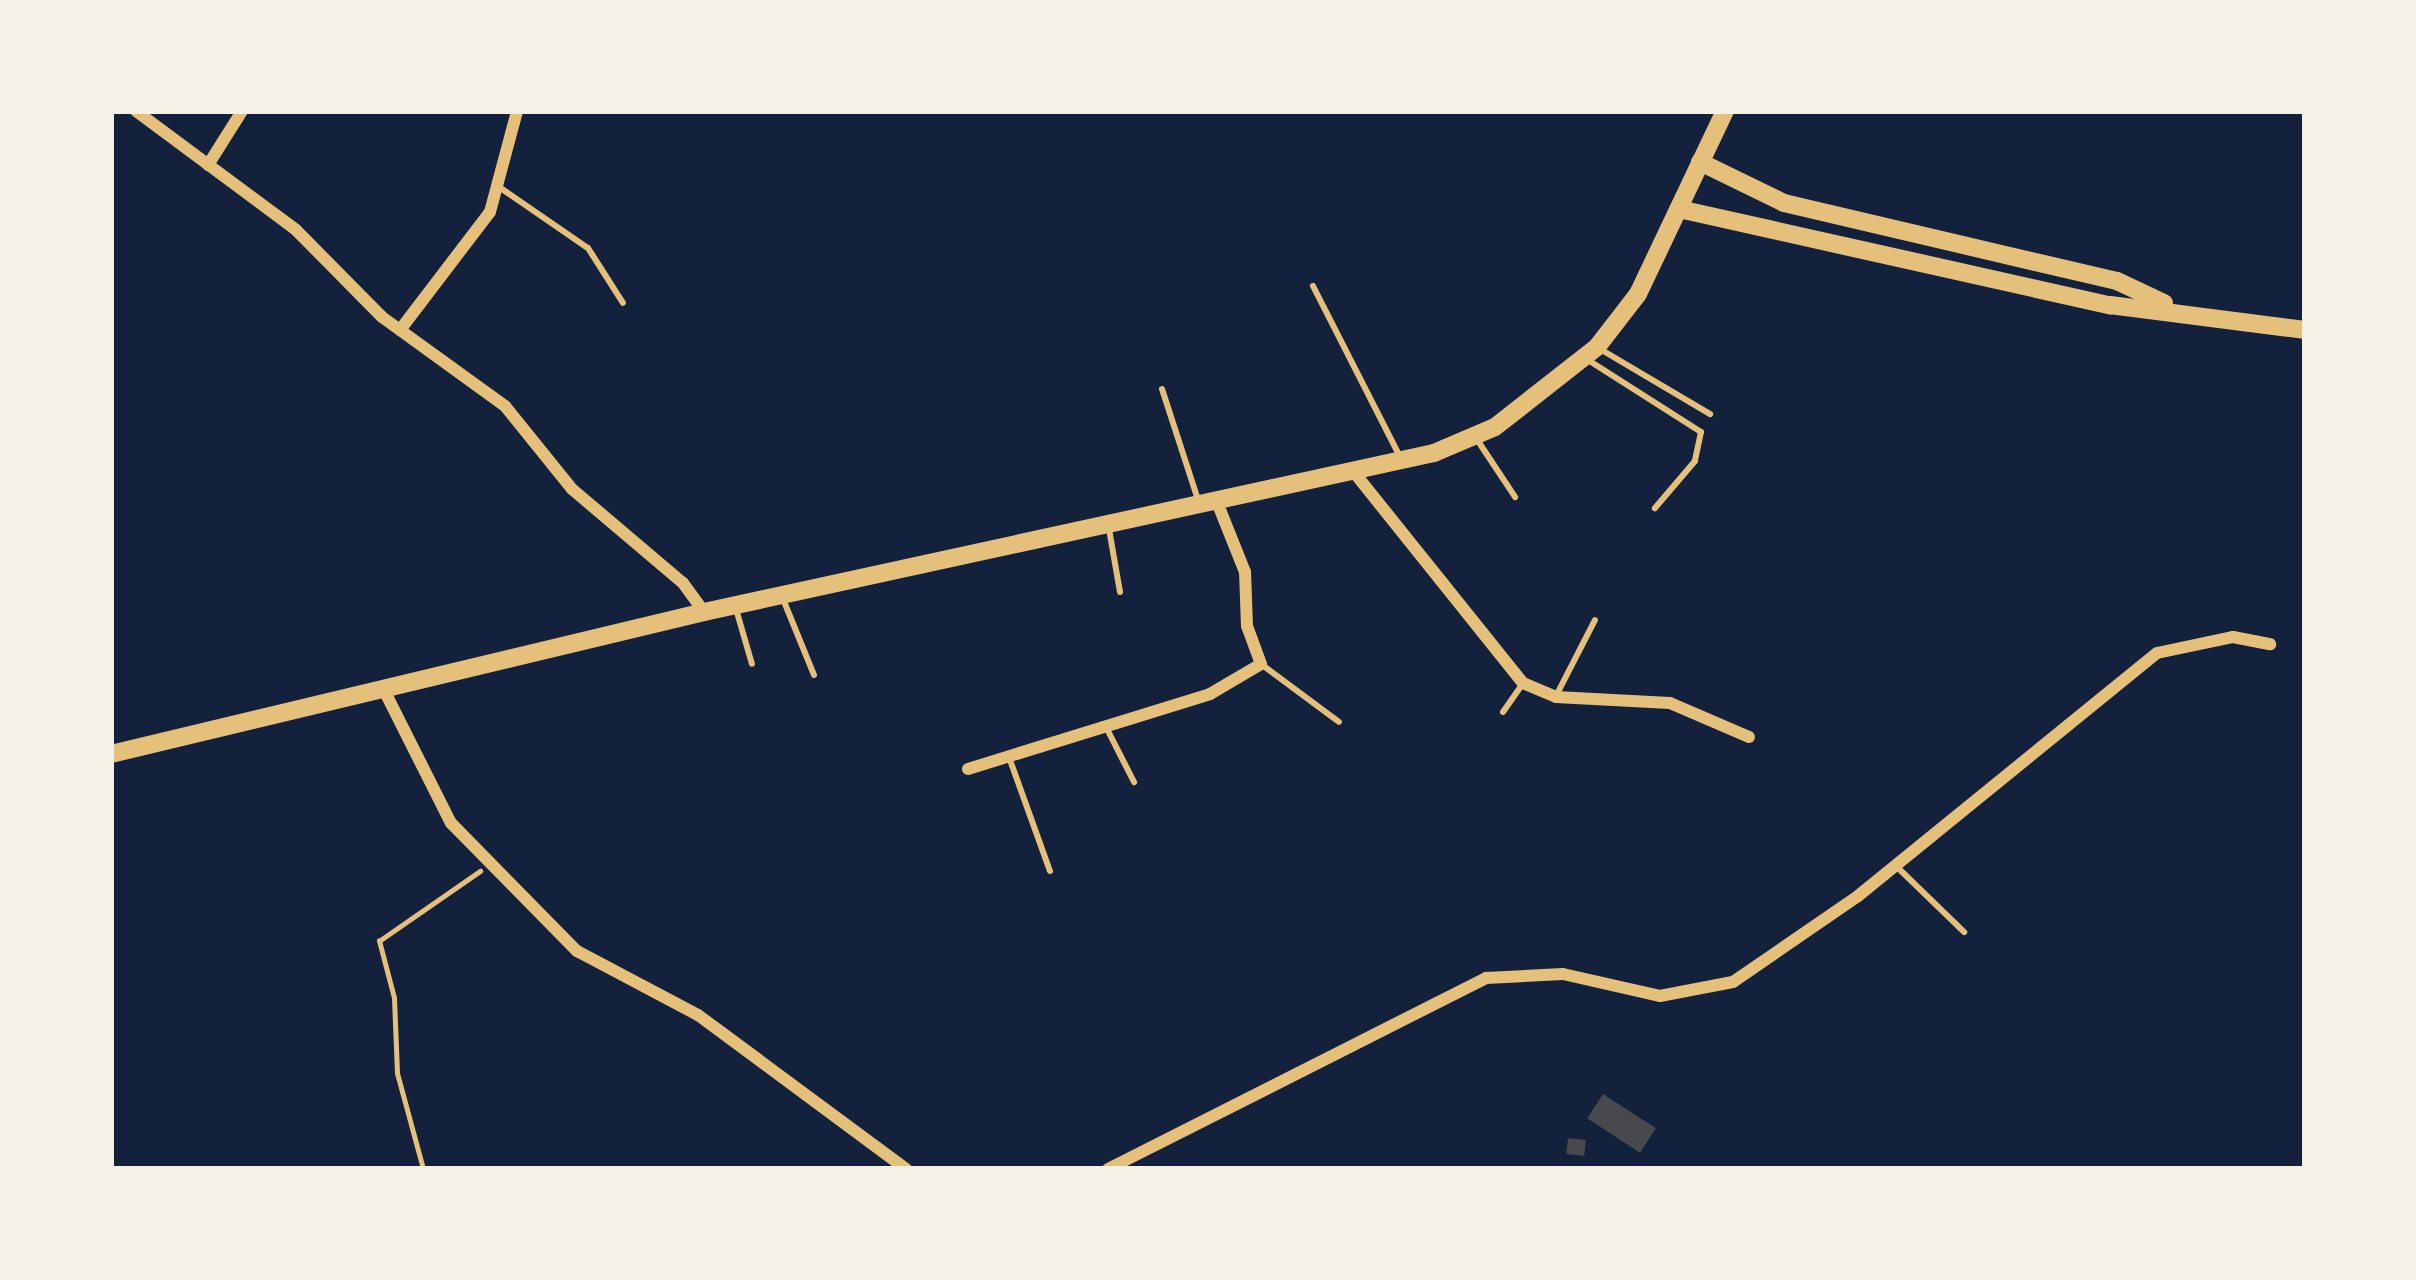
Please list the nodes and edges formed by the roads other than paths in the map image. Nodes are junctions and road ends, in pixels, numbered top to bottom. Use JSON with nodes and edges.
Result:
{"nodes":[{"id":1,"x":136,"y":111,"type":"edge"},
{"id":2,"x":242,"y":111,"type":"edge"},
{"id":3,"x":517,"y":111,"type":"edge"},
{"id":4,"x":1725,"y":111,"type":"edge"},
{"id":5,"x":1700,"y":162,"type":"junction"},
{"id":6,"x":208,"y":164,"type":"junction"},
{"id":7,"x":502,"y":190,"type":"junction"},
{"id":8,"x":1679,"y":209,"type":"junction"},
{"id":9,"x":1313,"y":286,"type":"dead end"},
{"id":10,"x":623,"y":303,"type":"dead end"},
{"id":11,"x":2174,"y":307,"type":"junction"},
{"id":12,"x":2305,"y":329,"type":"edge"},
{"id":13,"x":400,"y":330,"type":"junction"},
{"id":14,"x":1591,"y":352,"type":"junction"},
{"id":15,"x":1162,"y":389,"type":"dead end"},
{"id":16,"x":1710,"y":414,"type":"dead end"},
{"id":17,"x":1474,"y":435,"type":"junction"},
{"id":18,"x":1401,"y":460,"type":"junction"},
{"id":19,"x":1353,"y":471,"type":"junction"},
{"id":20,"x":1515,"y":496,"type":"dead end"},
{"id":21,"x":1209,"y":504,"type":"junction"},
{"id":22,"x":1655,"y":508,"type":"dead end"},
{"id":23,"x":1108,"y":526,"type":"junction"},
{"id":24,"x":1120,"y":592,"type":"dead end"},
{"id":25,"x":782,"y":596,"type":"junction"},
{"id":26,"x":735,"y":606,"type":"junction"},
{"id":27,"x":704,"y":612,"type":"junction"},
{"id":28,"x":1595,"y":620,"type":"dead end"},
{"id":29,"x":2270,"y":644,"type":"dead end"},
{"id":30,"x":752,"y":664,"type":"dead end"},
{"id":31,"x":1261,"y":664,"type":"junction"},
{"id":32,"x":814,"y":675,"type":"dead end"},
{"id":33,"x":1523,"y":683,"type":"junction"},
{"id":34,"x":384,"y":690,"type":"junction"},
{"id":35,"x":1556,"y":697,"type":"junction"},
{"id":36,"x":1503,"y":712,"type":"dead end"},
{"id":37,"x":1339,"y":722,"type":"dead end"},
{"id":38,"x":1106,"y":727,"type":"junction"},
{"id":39,"x":1750,"y":737,"type":"dead end"},
{"id":40,"x":111,"y":754,"type":"edge"},
{"id":41,"x":1009,"y":756,"type":"junction"},
{"id":42,"x":968,"y":769,"type":"dead end"},
{"id":43,"x":1134,"y":782,"type":"dead end"},
{"id":44,"x":1896,"y":866,"type":"junction"},
{"id":45,"x":1050,"y":871,"type":"dead end"},
{"id":46,"x":1964,"y":932,"type":"dead end"},
{"id":47,"x":1135,"y":1166,"type":"edge"},
{"id":48,"x":907,"y":1169,"type":"edge"},
{"id":49,"x":1108,"y":1169,"type":"edge"}],
"edges":[{"from":1,"to":6,"type":"street"},
{"from":2,"to":6,"type":"street"},
{"from":3,"to":7,"type":"street"},
{"from":4,"to":5,"type":"highway"},
{"from":5,"to":8,"type":"highway"},
{"from":5,"to":11,"type":"highway"},
{"from":6,"to":13,"type":"street"},
{"from":7,"to":10,"type":"lane"},
{"from":7,"to":13,"type":"street"},
{"from":8,"to":11,"type":"highway"},
{"from":8,"to":14,"type":"highway"},
{"from":9,"to":18,"type":"lane"},
{"from":11,"to":12,"type":"highway"},
{"from":13,"to":27,"type":"street"},
{"from":14,"to":16,"type":"lane"},
{"from":14,"to":17,"type":"highway"},
{"from":14,"to":22,"type":"lane"},
{"from":15,"to":21,"type":"lane"},
{"from":17,"to":18,"type":"highway"},
{"from":17,"to":20,"type":"lane"},
{"from":18,"to":19,"type":"highway"},
{"from":19,"to":21,"type":"highway"},
{"from":19,"to":33,"type":"street"},
{"from":21,"to":23,"type":"highway"},
{"from":21,"to":31,"type":"street"},
{"from":23,"to":24,"type":"lane"},
{"from":23,"to":25,"type":"highway"},
{"from":25,"to":26,"type":"highway"},
{"from":25,"to":32,"type":"lane"},
{"from":26,"to":27,"type":"highway"},
{"from":26,"to":30,"type":"lane"},
{"from":27,"to":34,"type":"highway"},
{"from":28,"to":35,"type":"lane"},
{"from":29,"to":44,"type":"street"},
{"from":31,"to":37,"type":"lane"},
{"from":31,"to":38,"type":"street"},
{"from":33,"to":35,"type":"street"},
{"from":33,"to":36,"type":"lane"},
{"from":34,"to":40,"type":"highway"},
{"from":34,"to":48,"type":"street"},
{"from":35,"to":39,"type":"street"},
{"from":38,"to":41,"type":"street"},
{"from":38,"to":43,"type":"lane"},
{"from":41,"to":42,"type":"street"},
{"from":41,"to":45,"type":"lane"},
{"from":44,"to":46,"type":"lane"},
{"from":44,"to":47,"type":"street"},
{"from":47,"to":49,"type":"street"}]}
